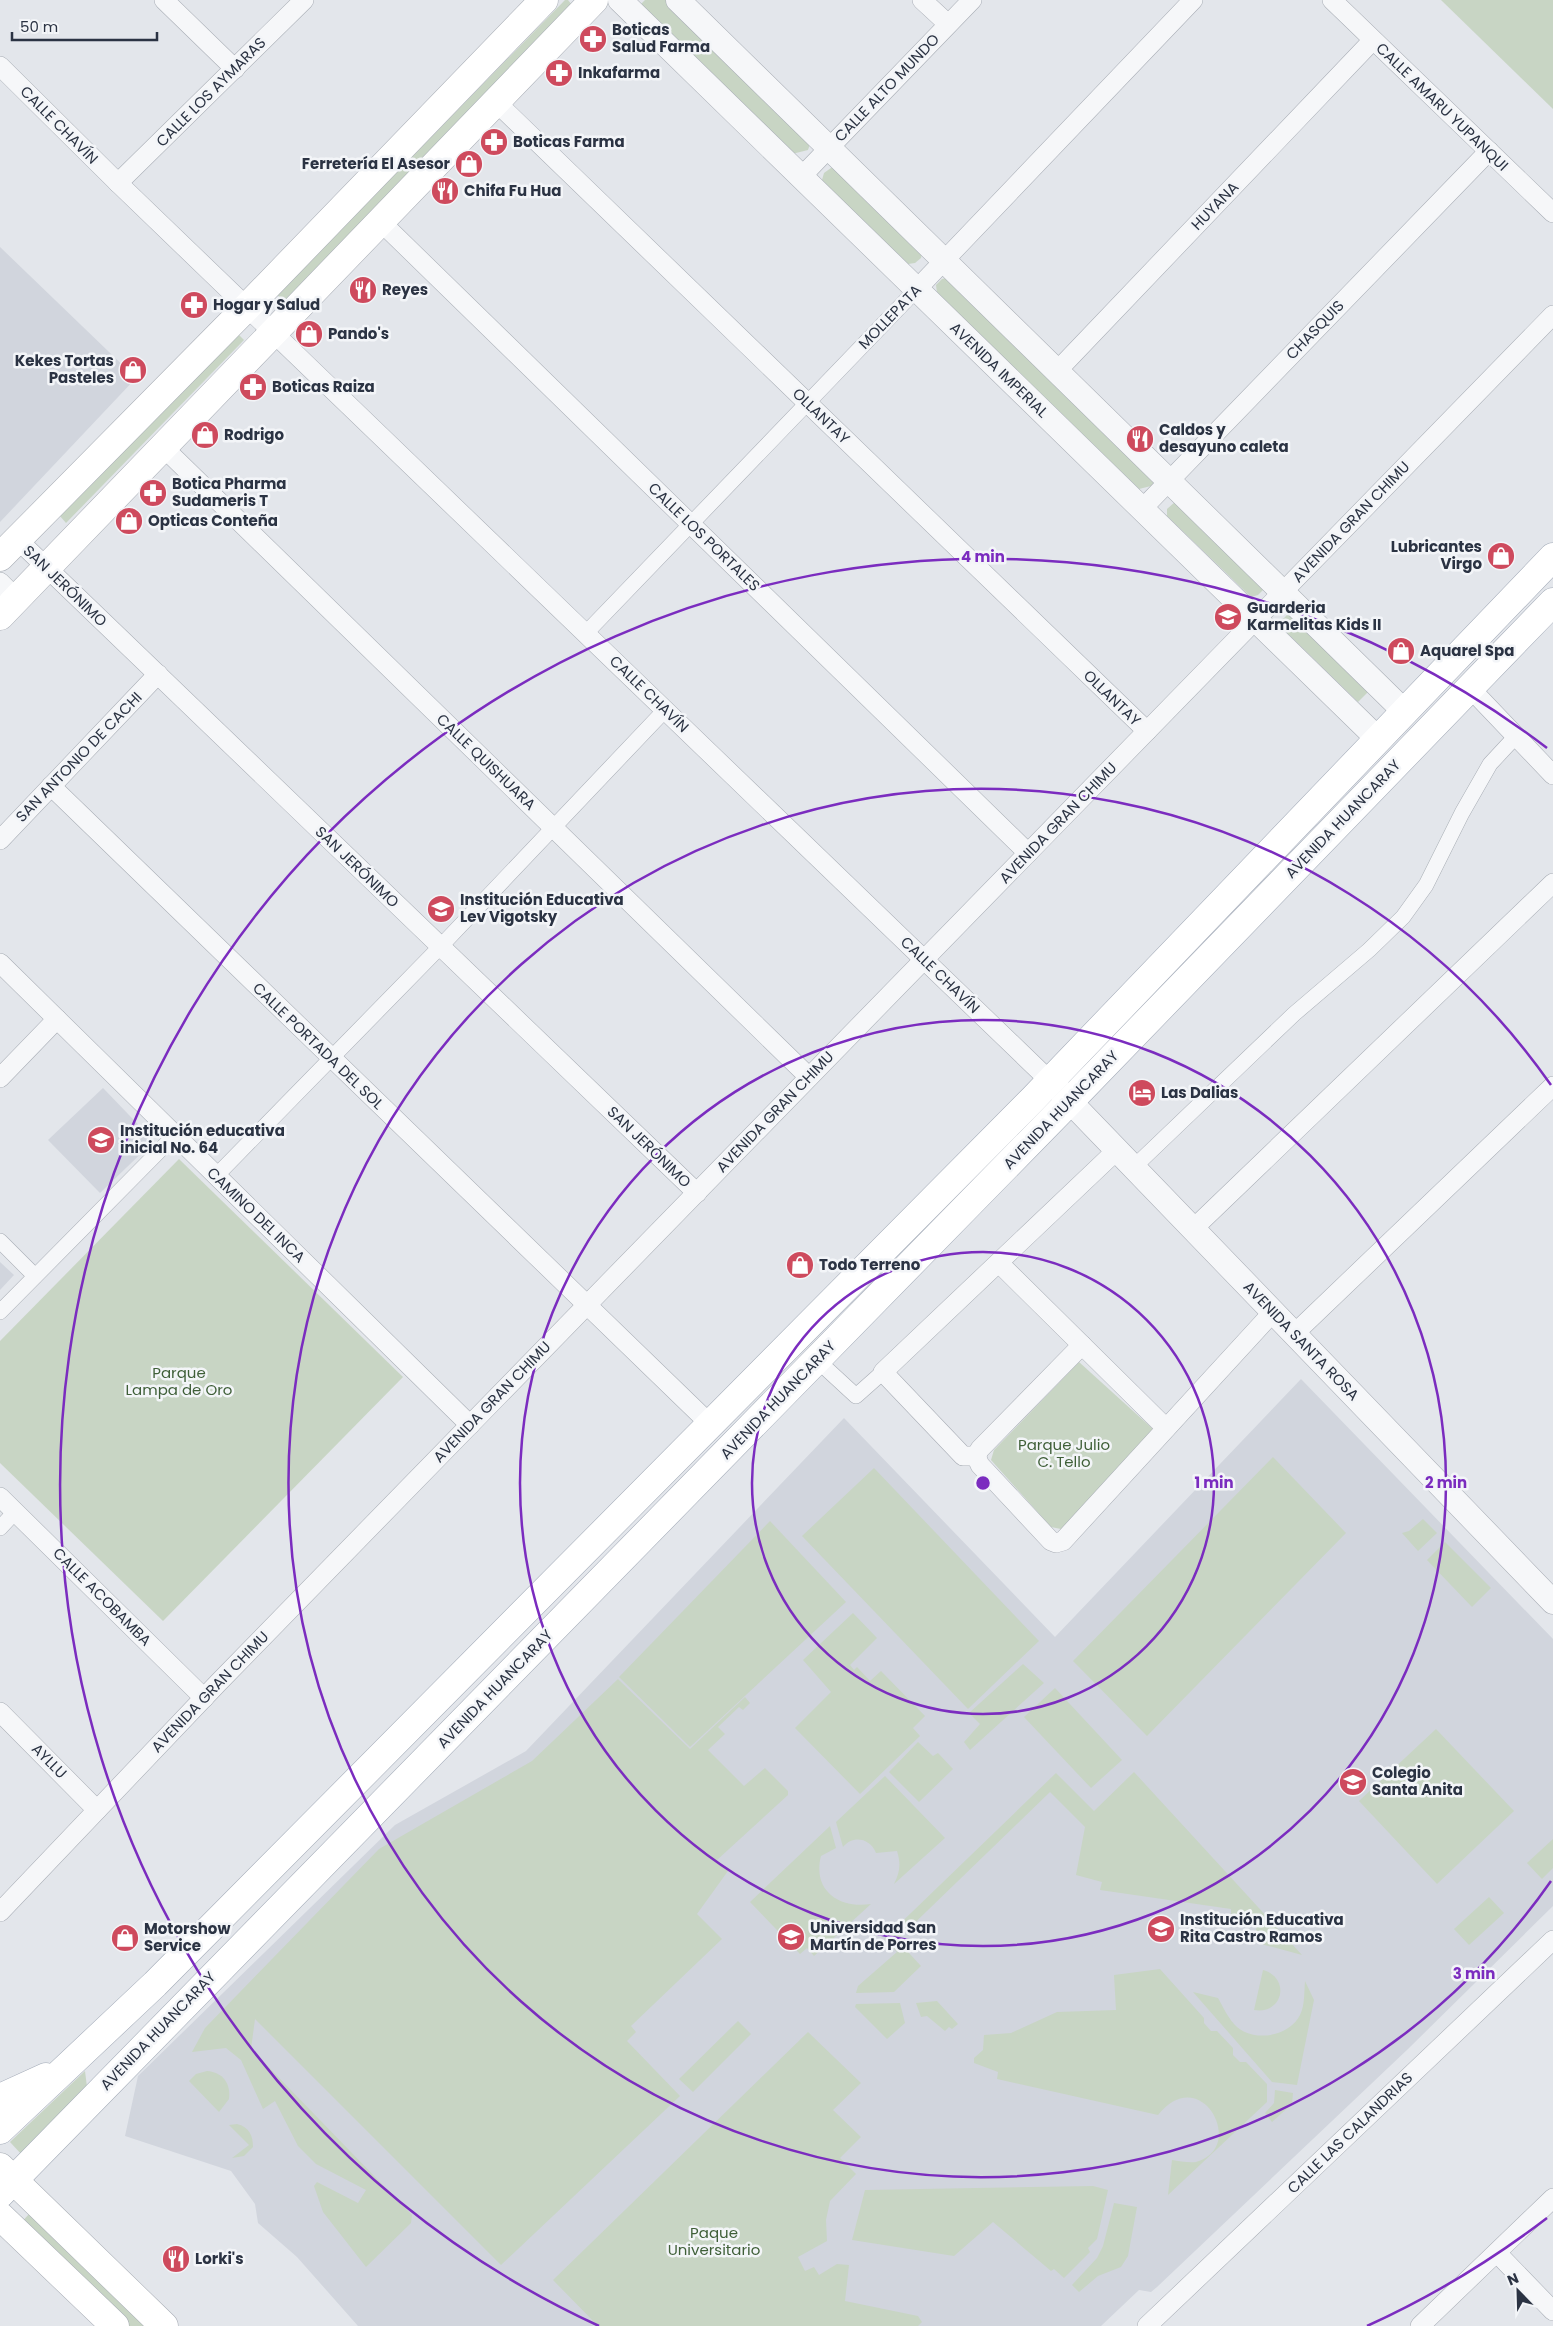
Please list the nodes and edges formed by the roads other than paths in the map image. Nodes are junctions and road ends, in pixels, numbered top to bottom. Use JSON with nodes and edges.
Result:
{"nodes":[{"id":1,"x":164,"y":0,"type":"edge"},
{"id":2,"x":304,"y":0,"type":"edge"},
{"id":3,"x":544,"y":0,"type":"edge"},
{"id":4,"x":594,"y":0,"type":"edge"},
{"id":5,"x":620,"y":0,"type":"edge"},
{"id":6,"x":678,"y":0,"type":"edge"},
{"id":7,"x":922,"y":0,"type":"edge"},
{"id":8,"x":972,"y":0,"type":"edge"},
{"id":9,"x":1194,"y":0,"type":"edge"},
{"id":10,"x":1332,"y":0,"type":"edge"},
{"id":11,"x":948,"y":24,"type":"junction"},
{"id":12,"x":1373,"y":40,"type":"junction"},
{"id":13,"x":0,"y":66,"type":"edge"},
{"id":14,"x":235,"y":69,"type":"junction"},
{"id":15,"x":495,"y":101,"type":"junction"},
{"id":16,"x":829,"y":148,"type":"junction"},
{"id":17,"x":1489,"y":152,"type":"junction"},
{"id":18,"x":801,"y":177,"type":"junction"},
{"id":19,"x":118,"y":183,"type":"junction"},
{"id":20,"x":1553,"y":213,"type":"edge"},
{"id":21,"x":380,"y":222,"type":"junction"},
{"id":22,"x":943,"y":260,"type":"junction"},
{"id":23,"x":916,"y":290,"type":"junction"},
{"id":24,"x":247,"y":308,"type":"junction"},
{"id":25,"x":1553,"y":315,"type":"edge"},
{"id":26,"x":274,"y":333,"type":"junction"},
{"id":27,"x":1057,"y":371,"type":"junction"},
{"id":28,"x":807,"y":403,"type":"junction"},
{"id":29,"x":163,"y":447,"type":"junction"},
{"id":30,"x":1169,"y":481,"type":"junction"},
{"id":31,"x":1142,"y":509,"type":"junction"},
{"id":32,"x":690,"y":524,"type":"junction"},
{"id":33,"x":9,"y":548,"type":"edge"},
{"id":34,"x":1553,"y":558,"type":"edge"},
{"id":35,"x":46,"y":568,"type":"junction"},
{"id":36,"x":1282,"y":592,"type":"junction"},
{"id":37,"x":5,"y":599,"type":"edge"},
{"id":38,"x":1553,"y":602,"type":"edge"},
{"id":39,"x":1256,"y":620,"type":"junction"},
{"id":40,"x":586,"y":633,"type":"junction"},
{"id":41,"x":158,"y":674,"type":"junction"},
{"id":42,"x":1470,"y":688,"type":"junction"},
{"id":43,"x":665,"y":710,"type":"junction"},
{"id":44,"x":1405,"y":712,"type":"junction"},
{"id":45,"x":1147,"y":731,"type":"junction"},
{"id":46,"x":1516,"y":736,"type":"junction"},
{"id":47,"x":1379,"y":740,"type":"junction"},
{"id":48,"x":1553,"y":775,"type":"edge"},
{"id":49,"x":51,"y":786,"type":"junction"},
{"id":50,"x":554,"y":828,"type":"junction"},
{"id":51,"x":0,"y":840,"type":"edge"},
{"id":52,"x":1028,"y":853,"type":"junction"},
{"id":53,"x":1553,"y":883,"type":"edge"},
{"id":54,"x":440,"y":947,"type":"junction"},
{"id":55,"x":925,"y":960,"type":"junction"},
{"id":56,"x":0,"y":963,"type":"edge"},
{"id":57,"x":57,"y":1019,"type":"junction"},
{"id":58,"x":330,"y":1058,"type":"junction"},
{"id":59,"x":809,"y":1077,"type":"junction"},
{"id":60,"x":0,"y":1078,"type":"edge"},
{"id":61,"x":1050,"y":1081,"type":"junction"},
{"id":62,"x":1553,"y":1086,"type":"edge"},
{"id":63,"x":1070,"y":1101,"type":"junction"},
{"id":64,"x":175,"y":1136,"type":"junction"},
{"id":65,"x":1118,"y":1150,"type":"junction"},
{"id":66,"x":1134,"y":1167,"type":"junction"},
{"id":67,"x":216,"y":1176,"type":"junction"},
{"id":68,"x":697,"y":1193,"type":"junction"},
{"id":69,"x":1193,"y":1228,"type":"junction"},
{"id":70,"x":0,"y":1241,"type":"edge"},
{"id":71,"x":998,"y":1263,"type":"junction"},
{"id":72,"x":35,"y":1276,"type":"junction"},
{"id":73,"x":588,"y":1304,"type":"junction"},
{"id":74,"x":0,"y":1312,"type":"edge"},
{"id":75,"x":1272,"y":1312,"type":"junction"},
{"id":76,"x":1294,"y":1334,"type":"junction"},
{"id":77,"x":1082,"y":1345,"type":"junction"},
{"id":78,"x":816,"y":1360,"type":"junction"},
{"id":79,"x":883,"y":1372,"type":"junction"},
{"id":80,"x":711,"y":1424,"type":"junction"},
{"id":81,"x":470,"y":1425,"type":"junction"},
{"id":82,"x":1166,"y":1428,"type":"junction"},
{"id":83,"x":976,"y":1456,"type":"junction"},
{"id":84,"x":0,"y":1497,"type":"edge"},
{"id":85,"x":15,"y":1512,"type":"junction"},
{"id":86,"x":0,"y":1528,"type":"edge"},
{"id":87,"x":1553,"y":1602,"type":"edge"},
{"id":88,"x":204,"y":1698,"type":"junction"},
{"id":89,"x":0,"y":1712,"type":"edge"},
{"id":90,"x":97,"y":1810,"type":"junction"},
{"id":91,"x":0,"y":1912,"type":"edge"},
{"id":92,"x":1553,"y":1940,"type":"edge"},
{"id":93,"x":68,"y":2067,"type":"junction"},
{"id":94,"x":0,"y":2098,"type":"edge"},
{"id":95,"x":0,"y":2130,"type":"edge"},
{"id":96,"x":4,"y":2180,"type":"edge"},
{"id":97,"x":1553,"y":2198,"type":"edge"},
{"id":98,"x":0,"y":2216,"type":"edge"},
{"id":99,"x":1497,"y":2252,"type":"junction"},
{"id":100,"x":1553,"y":2311,"type":"edge"},
{"id":101,"x":115,"y":2326,"type":"edge"},
{"id":102,"x":164,"y":2326,"type":"edge"},
{"id":103,"x":1147,"y":2326,"type":"edge"},
{"id":104,"x":1420,"y":2326,"type":"edge"}],
"edges":[{"from":1,"to":14,"type":"street"},
{"from":2,"to":14,"type":"street","name":"CALLE LOS AYMARAS"},
{"from":3,"to":24,"type":"main road"},
{"from":4,"to":15,"type":"main road"},
{"from":5,"to":18,"type":"street","name":"AVENIDA IMPERIAL"},
{"from":6,"to":16,"type":"street"},
{"from":7,"to":11,"type":"street"},
{"from":8,"to":11,"type":"street","name":"CALLE ALTO MUNDO"},
{"from":9,"to":22,"type":"street","name":"MOLLEPATA"},
{"from":10,"to":12,"type":"street","name":"CALLE AMARU YUPANQUI"},
{"from":11,"to":16,"type":"street","name":"CALLE ALTO MUNDO"},
{"from":12,"to":17,"type":"street","name":"CALLE AMARU YUPANQUI"},
{"from":12,"to":27,"type":"street","name":"HUYANA"},
{"from":13,"to":19,"type":"street","name":"CALLE CHAVÍN"},
{"from":14,"to":19,"type":"street","name":"CALLE LOS AYMARAS"},
{"from":15,"to":21,"type":"main road"},
{"from":15,"to":28,"type":"street","name":"OLLANTAY"},
{"from":16,"to":18,"type":"street","name":"CALLE ALTO MUNDO"},
{"from":16,"to":22,"type":"street"},
{"from":17,"to":20,"type":"street","name":"CALLE AMARU YUPANQUI"},
{"from":17,"to":30,"type":"street","name":"CHASQUIS"},
{"from":18,"to":23,"type":"street","name":"AVENIDA IMPERIAL"},
{"from":19,"to":24,"type":"street","name":"CALLE CHAVÍN"},
{"from":21,"to":26,"type":"main road"},
{"from":21,"to":32,"type":"street","name":"CALLE LOS PORTALES"},
{"from":22,"to":23,"type":"street","name":"MOLLEPATA"},
{"from":22,"to":27,"type":"street"},
{"from":23,"to":28,"type":"street","name":"MOLLEPATA"},
{"from":23,"to":31,"type":"street","name":"AVENIDA IMPERIAL"},
{"from":24,"to":26,"type":"street","name":"CALLE CHAVÍN"},
{"from":24,"to":33,"type":"main road"},
{"from":25,"to":36,"type":"street","name":"AVENIDA GRAN CHIMU"},
{"from":26,"to":29,"type":"main road"},
{"from":26,"to":40,"type":"street","name":"CALLE CHAVÍN"},
{"from":27,"to":30,"type":"street"},
{"from":28,"to":32,"type":"street","name":"MOLLEPATA"},
{"from":28,"to":45,"type":"street","name":"OLLANTAY"},
{"from":29,"to":35,"type":"main road"},
{"from":29,"to":50,"type":"street","name":"CALLE QUISHUARA"},
{"from":30,"to":31,"type":"street","name":"CHASQUIS"},
{"from":30,"to":36,"type":"street"},
{"from":31,"to":39,"type":"street","name":"AVENIDA IMPERIAL"},
{"from":32,"to":40,"type":"street","name":"MOLLEPATA"},
{"from":32,"to":52,"type":"street","name":"CALLE LOS PORTALES"},
{"from":33,"to":35,"type":"street","name":"SAN JERÓNIMO"},
{"from":34,"to":44,"type":"main road","name":"AVENIDA HUANCARAY"},
{"from":35,"to":37,"type":"main road"},
{"from":35,"to":41,"type":"street","name":"SAN JERÓNIMO"},
{"from":36,"to":39,"type":"street","name":"AVENIDA GRAN CHIMU"},
{"from":36,"to":44,"type":"street"},
{"from":38,"to":42,"type":"main road","name":"AVENIDA HUANCARAY"},
{"from":39,"to":45,"type":"street","name":"AVENIDA GRAN CHIMU"},
{"from":39,"to":47,"type":"street","name":"AVENIDA IMPERIAL"},
{"from":40,"to":43,"type":"street","name":"CALLE CHAVÍN"},
{"from":41,"to":49,"type":"street","name":"SAN ANTONIO DE CACHI"},
{"from":41,"to":54,"type":"street","name":"SAN JERÓNIMO"},
{"from":42,"to":46,"type":"street"},
{"from":42,"to":63,"type":"main road","name":"AVENIDA HUANCARAY"},
{"from":43,"to":50,"type":"street"},
{"from":43,"to":55,"type":"street","name":"CALLE CHAVÍN"},
{"from":44,"to":47,"type":"main road","name":"AVENIDA HUANCARAY"},
{"from":45,"to":52,"type":"street","name":"AVENIDA GRAN CHIMU"},
{"from":46,"to":48,"type":"street"},
{"from":46,"to":66,"type":"street"},
{"from":47,"to":61,"type":"main road","name":"AVENIDA HUANCARAY"},
{"from":49,"to":51,"type":"street","name":"SAN ANTONIO DE CACHI"},
{"from":49,"to":58,"type":"street","name":"CALLE PORTADA DEL SOL"},
{"from":50,"to":54,"type":"street"},
{"from":50,"to":59,"type":"street","name":"CALLE QUISHUARA"},
{"from":52,"to":55,"type":"street","name":"AVENIDA GRAN CHIMU"},
{"from":53,"to":69,"type":"street"},
{"from":54,"to":58,"type":"street"},
{"from":54,"to":68,"type":"street","name":"SAN JERÓNIMO"},
{"from":55,"to":59,"type":"street","name":"AVENIDA GRAN CHIMU"},
{"from":55,"to":61,"type":"street","name":"CALLE CHAVÍN"},
{"from":56,"to":57,"type":"street","name":"CAMINO DEL INCA"},
{"from":57,"to":60,"type":"street"},
{"from":57,"to":64,"type":"street","name":"CAMINO DEL INCA"},
{"from":58,"to":67,"type":"street"},
{"from":58,"to":73,"type":"street","name":"CALLE PORTADA DEL SOL"},
{"from":59,"to":68,"type":"street","name":"AVENIDA GRAN CHIMU"},
{"from":61,"to":63,"type":"street","name":"AVENIDA SANTA ROSA"},
{"from":61,"to":80,"type":"main road","name":"AVENIDA HUANCARAY"},
{"from":62,"to":76,"type":"street"},
{"from":63,"to":65,"type":"street","name":"AVENIDA SANTA ROSA"},
{"from":63,"to":78,"type":"main road","name":"AVENIDA HUANCARAY"},
{"from":64,"to":67,"type":"street","name":"CAMINO DEL INCA"},
{"from":64,"to":72,"type":"street"},
{"from":65,"to":66,"type":"street","name":"AVENIDA SANTA ROSA"},
{"from":65,"to":71,"type":"street"},
{"from":66,"to":69,"type":"street","name":"AVENIDA SANTA ROSA"},
{"from":67,"to":81,"type":"street","name":"CAMINO DEL INCA"},
{"from":68,"to":73,"type":"street","name":"AVENIDA GRAN CHIMU"},
{"from":69,"to":75,"type":"street","name":"AVENIDA SANTA ROSA"},
{"from":70,"to":72,"type":"street"},
{"from":71,"to":77,"type":"street"},
{"from":71,"to":79,"type":"street"},
{"from":72,"to":74,"type":"street"},
{"from":73,"to":80,"type":"street","name":"CALLE PORTADA DEL SOL"},
{"from":73,"to":81,"type":"street","name":"AVENIDA GRAN CHIMU"},
{"from":75,"to":76,"type":"street","name":"AVENIDA SANTA ROSA"},
{"from":75,"to":82,"type":"street"},
{"from":76,"to":87,"type":"street","name":"AVENIDA SANTA ROSA"},
{"from":77,"to":82,"type":"street"},
{"from":77,"to":83,"type":"street"},
{"from":78,"to":79,"type":"street"},
{"from":78,"to":96,"type":"main road","name":"AVENIDA HUANCARAY"},
{"from":79,"to":83,"type":"street"},
{"from":80,"to":93,"type":"main road","name":"AVENIDA HUANCARAY"},
{"from":81,"to":88,"type":"street","name":"AVENIDA GRAN CHIMU"},
{"from":82,"to":83,"type":"street"},
{"from":84,"to":85,"type":"street","name":"CALLE ACOBAMBA"},
{"from":85,"to":86,"type":"street"},
{"from":85,"to":88,"type":"street","name":"CALLE ACOBAMBA"},
{"from":88,"to":90,"type":"street","name":"AVENIDA GRAN CHIMU"},
{"from":89,"to":90,"type":"street","name":"AYLLU"},
{"from":90,"to":91,"type":"street","name":"AVENIDA GRAN CHIMU"},
{"from":92,"to":103,"type":"street","name":"CALLE LAS CALANDRIAS"},
{"from":93,"to":94,"type":"main road"},
{"from":93,"to":95,"type":"main road","name":"AVENIDA HUANCARAY"},
{"from":96,"to":102,"type":"main road"},
{"from":97,"to":99,"type":"street"},
{"from":98,"to":101,"type":"main road"},
{"from":99,"to":100,"type":"street"},
{"from":99,"to":104,"type":"street"}]}
